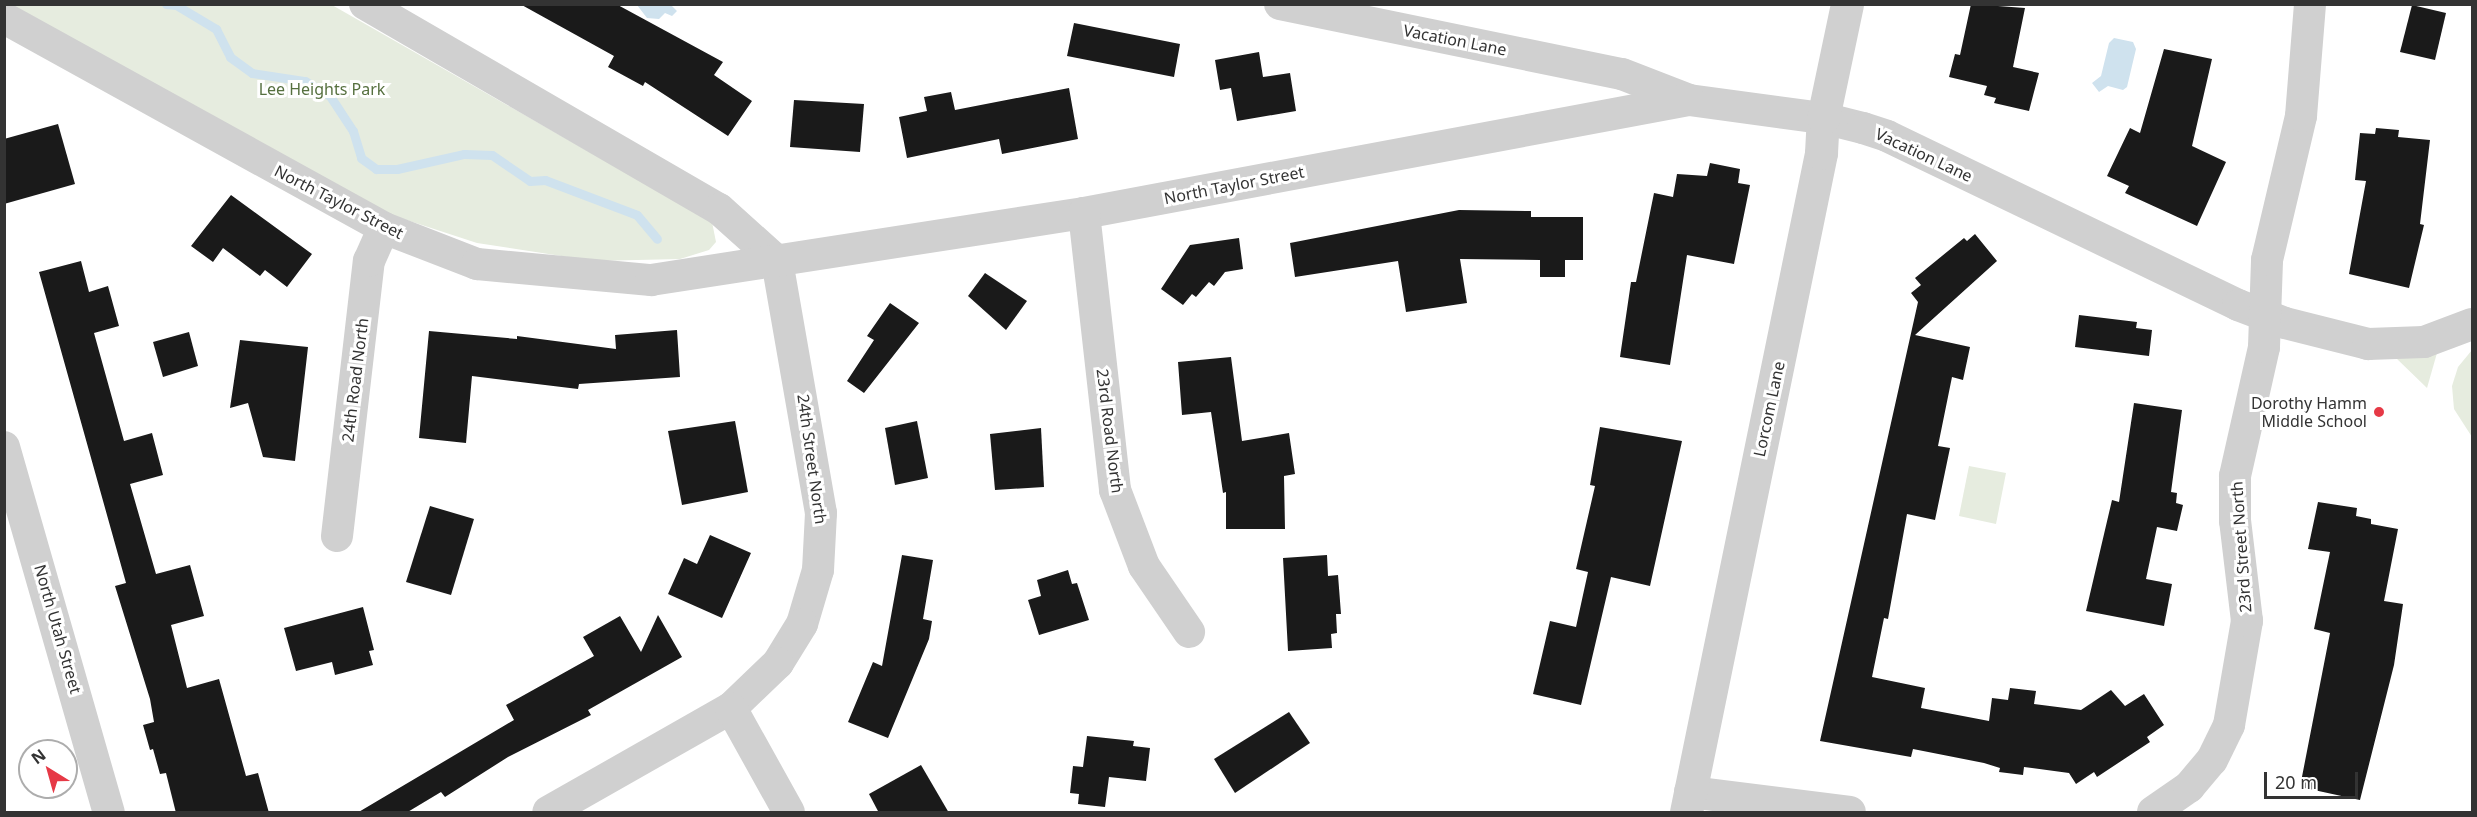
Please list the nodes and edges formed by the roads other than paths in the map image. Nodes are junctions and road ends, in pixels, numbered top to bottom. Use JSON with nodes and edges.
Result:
{"nodes":[{"id":1,"x":365,"y":4,"type":"edge"},
{"id":2,"x":1280,"y":4,"type":"edge"},
{"id":3,"x":1847,"y":4,"type":"edge"},
{"id":4,"x":2310,"y":4,"type":"edge"},
{"id":5,"x":4,"y":18,"type":"edge"},
{"id":6,"x":1689,"y":100,"type":"junction"},
{"id":7,"x":1823,"y":118,"type":"junction"},
{"id":8,"x":1084,"y":213,"type":"junction"},
{"id":9,"x":384,"y":228,"type":"junction"},
{"id":10,"x":777,"y":261,"type":"junction"},
{"id":11,"x":2264,"y":315,"type":"junction"},
{"id":12,"x":2472,"y":324,"type":"edge"},
{"id":13,"x":4,"y":447,"type":"edge"},
{"id":14,"x":337,"y":536,"type":"dead end"},
{"id":15,"x":1189,"y":632,"type":"dead end"},
{"id":16,"x":730,"y":708,"type":"junction"},
{"id":17,"x":1688,"y":802,"type":"edge"},
{"id":18,"x":109,"y":813,"type":"edge"},
{"id":19,"x":548,"y":813,"type":"edge"},
{"id":20,"x":789,"y":813,"type":"edge"},
{"id":21,"x":1850,"y":813,"type":"edge"},
{"id":22,"x":2152,"y":813,"type":"edge"}],
"edges":[{"from":1,"to":10,"type":"street"},
{"from":2,"to":6,"type":"street","name":"Vacation Lane"},
{"from":3,"to":7,"type":"street","name":"Lorcom Lane"},
{"from":4,"to":11,"type":"street","name":"23rd Street North"},
{"from":5,"to":9,"type":"street","name":"North Taylor Street"},
{"from":6,"to":7,"type":"street","name":"Vacation Lane"},
{"from":6,"to":8,"type":"street","name":"North Taylor Street"},
{"from":7,"to":11,"type":"street","name":"Vacation Lane"},
{"from":7,"to":17,"type":"street","name":"Lorcom Lane"},
{"from":8,"to":10,"type":"street","name":"North Taylor Street"},
{"from":8,"to":15,"type":"street","name":"23rd Road North"},
{"from":9,"to":10,"type":"street","name":"North Taylor Street"},
{"from":9,"to":14,"type":"street","name":"24th Road North"},
{"from":10,"to":16,"type":"street","name":"24th Street North"},
{"from":11,"to":12,"type":"street","name":"Vacation Lane"},
{"from":11,"to":22,"type":"street","name":"23rd Street North"},
{"from":13,"to":18,"type":"street","name":"North Utah Street"},
{"from":16,"to":19,"type":"street","name":"24th Street North"},
{"from":16,"to":20,"type":"street"},
{"from":17,"to":21,"type":"street"}]}
